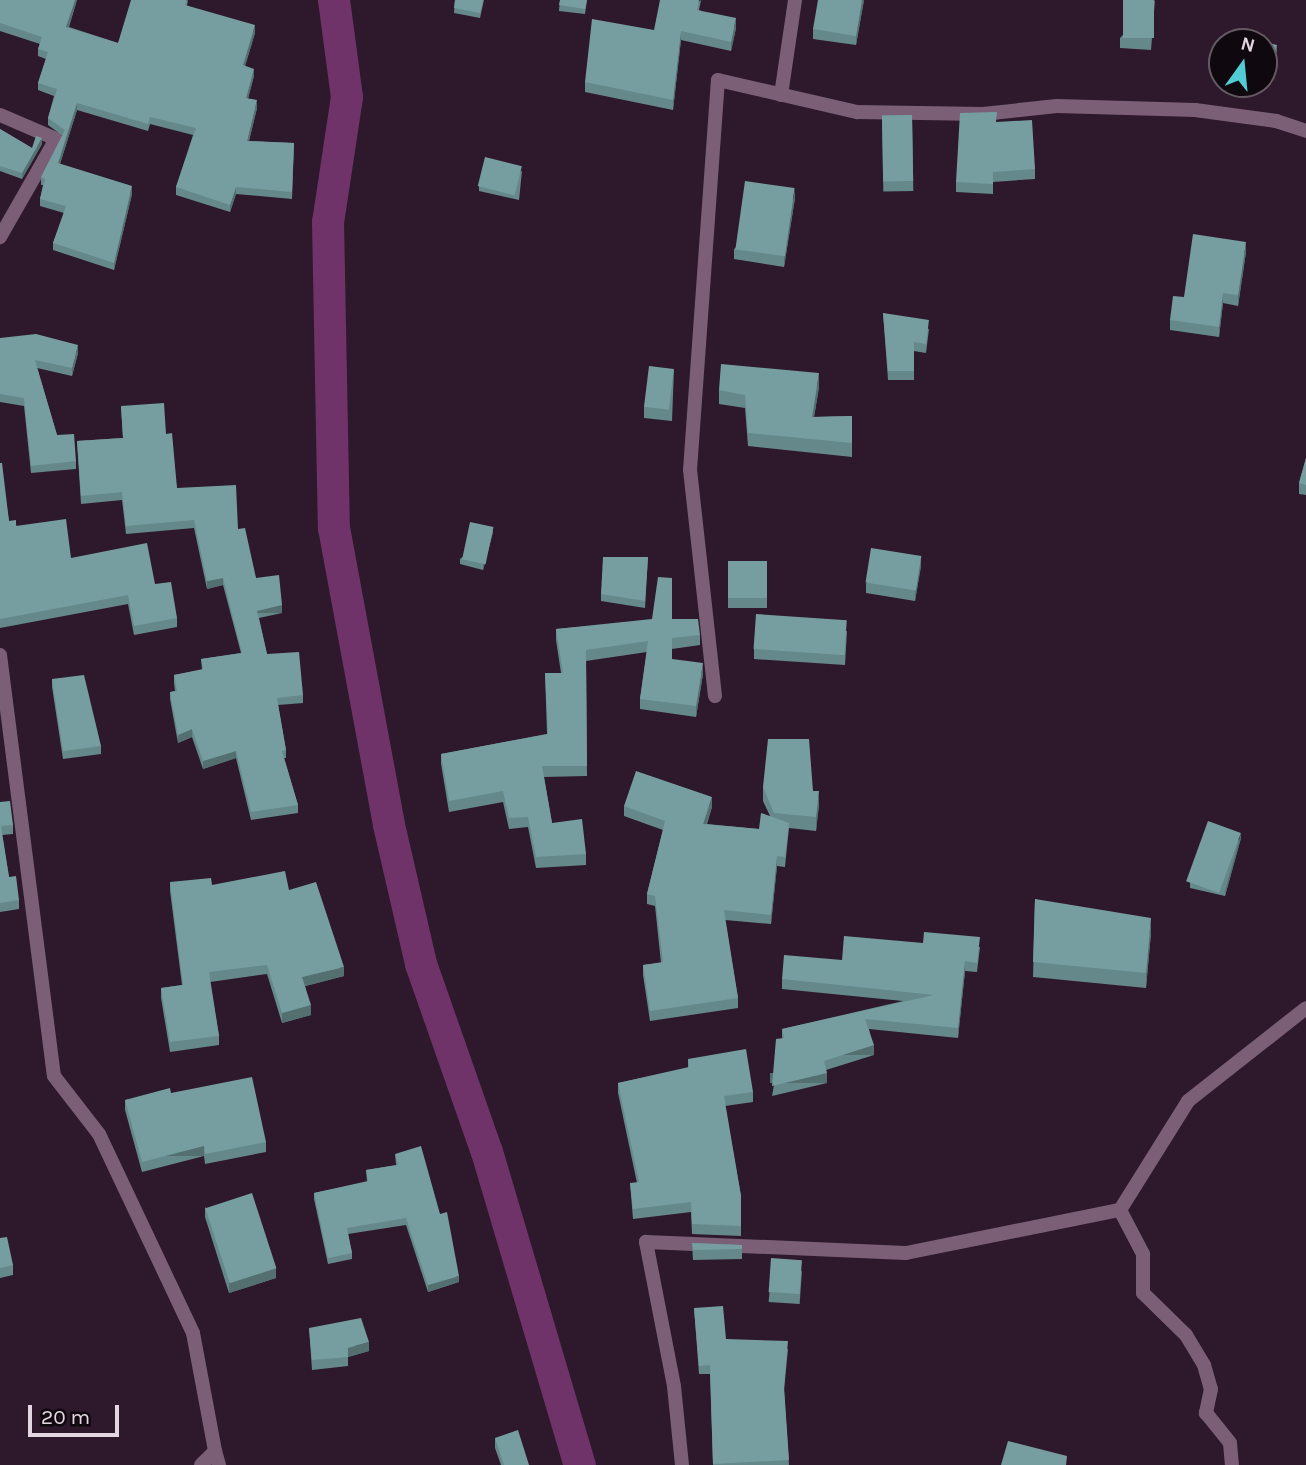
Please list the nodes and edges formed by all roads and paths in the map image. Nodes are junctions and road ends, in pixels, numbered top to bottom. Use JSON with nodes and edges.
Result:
{"nodes":[{"id":1,"x":795,"y":0,"type":"edge"},
{"id":2,"x":781,"y":95,"type":"junction"},
{"id":3,"x":0,"y":115,"type":"edge"},
{"id":4,"x":1306,"y":131,"type":"edge"},
{"id":5,"x":0,"y":237,"type":"edge"},
{"id":6,"x":0,"y":655,"type":"edge"},
{"id":7,"x":716,"y":696,"type":"dead end"},
{"id":8,"x":1306,"y":1008,"type":"edge"},
{"id":9,"x":1120,"y":1210,"type":"junction"},
{"id":10,"x":217,"y":1458,"type":"edge"},
{"id":11,"x":201,"y":1465,"type":"edge"},
{"id":12,"x":682,"y":1465,"type":"edge"},
{"id":13,"x":1232,"y":1465,"type":"edge"}],
"edges":[{"from":1,"to":2,"type":"street"},
{"from":2,"to":4,"type":"street"},
{"from":2,"to":7,"type":"street"},
{"from":3,"to":5,"type":"street"},
{"from":6,"to":10,"type":"street"},
{"from":8,"to":9,"type":"street"},
{"from":9,"to":12,"type":"street"},
{"from":9,"to":13,"type":"street"},
{"from":10,"to":11,"type":"street"}]}
